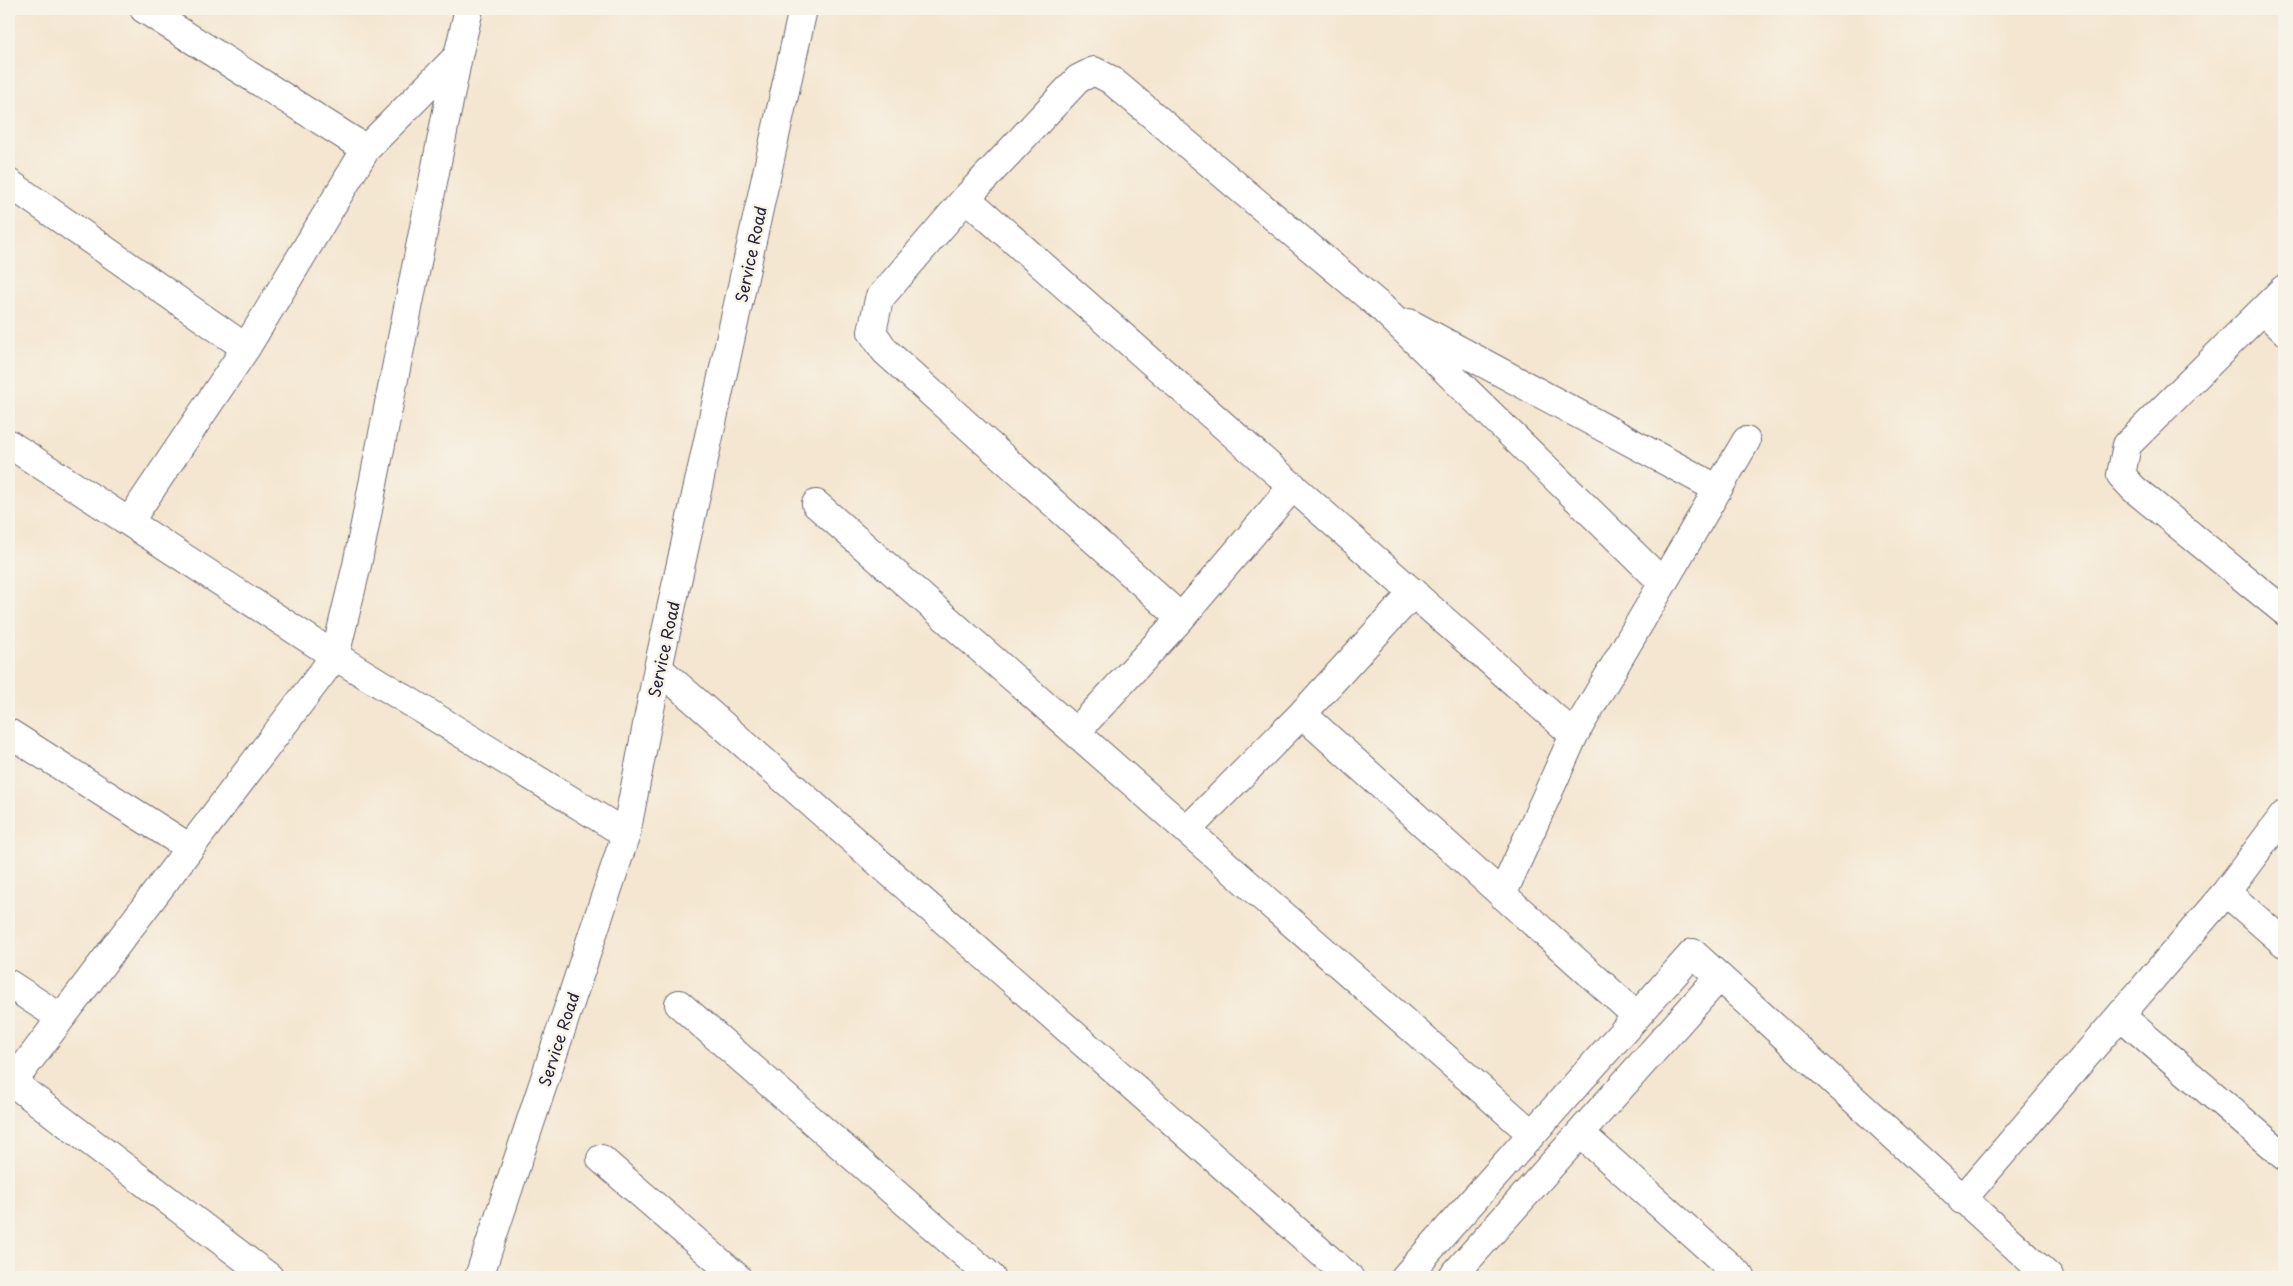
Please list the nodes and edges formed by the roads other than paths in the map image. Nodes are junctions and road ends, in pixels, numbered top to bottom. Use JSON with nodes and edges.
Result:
{"nodes":[{"id":1,"x":144,"y":9,"type":"edge"},
{"id":2,"x":469,"y":9,"type":"edge"},
{"id":3,"x":804,"y":9,"type":"edge"},
{"id":4,"x":458,"y":56,"type":"junction"},
{"id":5,"x":366,"y":149,"type":"junction"},
{"id":6,"x":9,"y":183,"type":"edge"},
{"id":7,"x":966,"y":198,"type":"junction"},
{"id":8,"x":2284,"y":289,"type":"edge"},
{"id":9,"x":1382,"y":308,"type":"junction"},
{"id":10,"x":2264,"y":311,"type":"junction"},
{"id":11,"x":2284,"y":330,"type":"edge"},
{"id":12,"x":246,"y":348,"type":"junction"},
{"id":13,"x":1746,"y":440,"type":"dead end"},
{"id":14,"x":9,"y":444,"type":"edge"},
{"id":15,"x":1293,"y":486,"type":"junction"},
{"id":16,"x":1718,"y":489,"type":"junction"},
{"id":17,"x":816,"y":504,"type":"dead end"},
{"id":18,"x":129,"y":522,"type":"junction"},
{"id":19,"x":1663,"y":583,"type":"junction"},
{"id":20,"x":1414,"y":592,"type":"junction"},
{"id":21,"x":2284,"y":610,"type":"edge"},
{"id":22,"x":1181,"y":618,"type":"junction"},
{"id":23,"x":335,"y":656,"type":"junction"},
{"id":24,"x":658,"y":668,"type":"junction"},
{"id":25,"x":1302,"y":714,"type":"junction"},
{"id":26,"x":1076,"y":732,"type":"junction"},
{"id":27,"x":9,"y":733,"type":"edge"},
{"id":28,"x":1574,"y":735,"type":"junction"},
{"id":29,"x":2284,"y":815,"type":"edge"},
{"id":30,"x":1187,"y":830,"type":"junction"},
{"id":31,"x":626,"y":834,"type":"junction"},
{"id":32,"x":190,"y":848,"type":"junction"},
{"id":33,"x":2226,"y":892,"type":"junction"},
{"id":34,"x":1502,"y":894,"type":"junction"},
{"id":35,"x":2284,"y":943,"type":"edge"},
{"id":36,"x":1719,"y":977,"type":"junction"},
{"id":37,"x":9,"y":984,"type":"edge"},
{"id":38,"x":679,"y":1004,"type":"dead end"},
{"id":39,"x":1637,"y":1016,"type":"junction"},
{"id":40,"x":2121,"y":1016,"type":"junction"},
{"id":41,"x":61,"y":1018,"type":"junction"},
{"id":42,"x":10,"y":1084,"type":"edge"},
{"id":43,"x":1580,"y":1133,"type":"junction"},
{"id":44,"x":1532,"y":1134,"type":"junction"},
{"id":45,"x":2284,"y":1156,"type":"edge"},
{"id":46,"x":601,"y":1159,"type":"dead end"},
{"id":47,"x":1962,"y":1200,"type":"junction"},
{"id":48,"x":269,"y":1277,"type":"edge"},
{"id":49,"x":478,"y":1277,"type":"edge"},
{"id":50,"x":738,"y":1277,"type":"edge"},
{"id":51,"x":991,"y":1277,"type":"edge"},
{"id":52,"x":1349,"y":1277,"type":"edge"},
{"id":53,"x":1405,"y":1277,"type":"edge"},
{"id":54,"x":1452,"y":1277,"type":"edge"},
{"id":55,"x":1741,"y":1277,"type":"edge"},
{"id":56,"x":2049,"y":1277,"type":"edge"}],
"edges":[{"from":1,"to":5,"type":"street"},
{"from":2,"to":4,"type":"street"},
{"from":3,"to":24,"type":"street","name":"Service Road"},
{"from":4,"to":5,"type":"street"},
{"from":4,"to":23,"type":"street"},
{"from":5,"to":12,"type":"street"},
{"from":6,"to":12,"type":"street"},
{"from":7,"to":9,"type":"street"},
{"from":7,"to":15,"type":"street"},
{"from":7,"to":22,"type":"street"},
{"from":8,"to":10,"type":"street"},
{"from":9,"to":16,"type":"street"},
{"from":9,"to":19,"type":"street"},
{"from":10,"to":11,"type":"street"},
{"from":10,"to":21,"type":"street"},
{"from":12,"to":18,"type":"street"},
{"from":13,"to":16,"type":"street"},
{"from":14,"to":18,"type":"street"},
{"from":15,"to":20,"type":"street"},
{"from":15,"to":22,"type":"street"},
{"from":16,"to":19,"type":"street"},
{"from":17,"to":26,"type":"street"},
{"from":18,"to":23,"type":"street"},
{"from":19,"to":28,"type":"street"},
{"from":20,"to":25,"type":"street"},
{"from":20,"to":28,"type":"street"},
{"from":22,"to":26,"type":"street"},
{"from":23,"to":31,"type":"street"},
{"from":23,"to":32,"type":"street"},
{"from":24,"to":31,"type":"street","name":"Service Road"},
{"from":24,"to":52,"type":"street"},
{"from":25,"to":30,"type":"street"},
{"from":25,"to":34,"type":"street"},
{"from":26,"to":30,"type":"street"},
{"from":27,"to":32,"type":"street"},
{"from":28,"to":34,"type":"street"},
{"from":29,"to":33,"type":"street"},
{"from":30,"to":44,"type":"street"},
{"from":31,"to":49,"type":"street","name":"Service Road"},
{"from":32,"to":41,"type":"street"},
{"from":33,"to":35,"type":"street"},
{"from":33,"to":40,"type":"street"},
{"from":34,"to":39,"type":"street"},
{"from":36,"to":39,"type":"street"},
{"from":36,"to":43,"type":"street"},
{"from":36,"to":47,"type":"street"},
{"from":37,"to":41,"type":"street"},
{"from":38,"to":51,"type":"street"},
{"from":39,"to":44,"type":"street"},
{"from":40,"to":45,"type":"street"},
{"from":40,"to":47,"type":"street"},
{"from":41,"to":42,"type":"street"},
{"from":42,"to":48,"type":"street"},
{"from":43,"to":54,"type":"street"},
{"from":43,"to":55,"type":"street"},
{"from":44,"to":53,"type":"street"},
{"from":46,"to":50,"type":"street"},
{"from":47,"to":56,"type":"street"}]}
